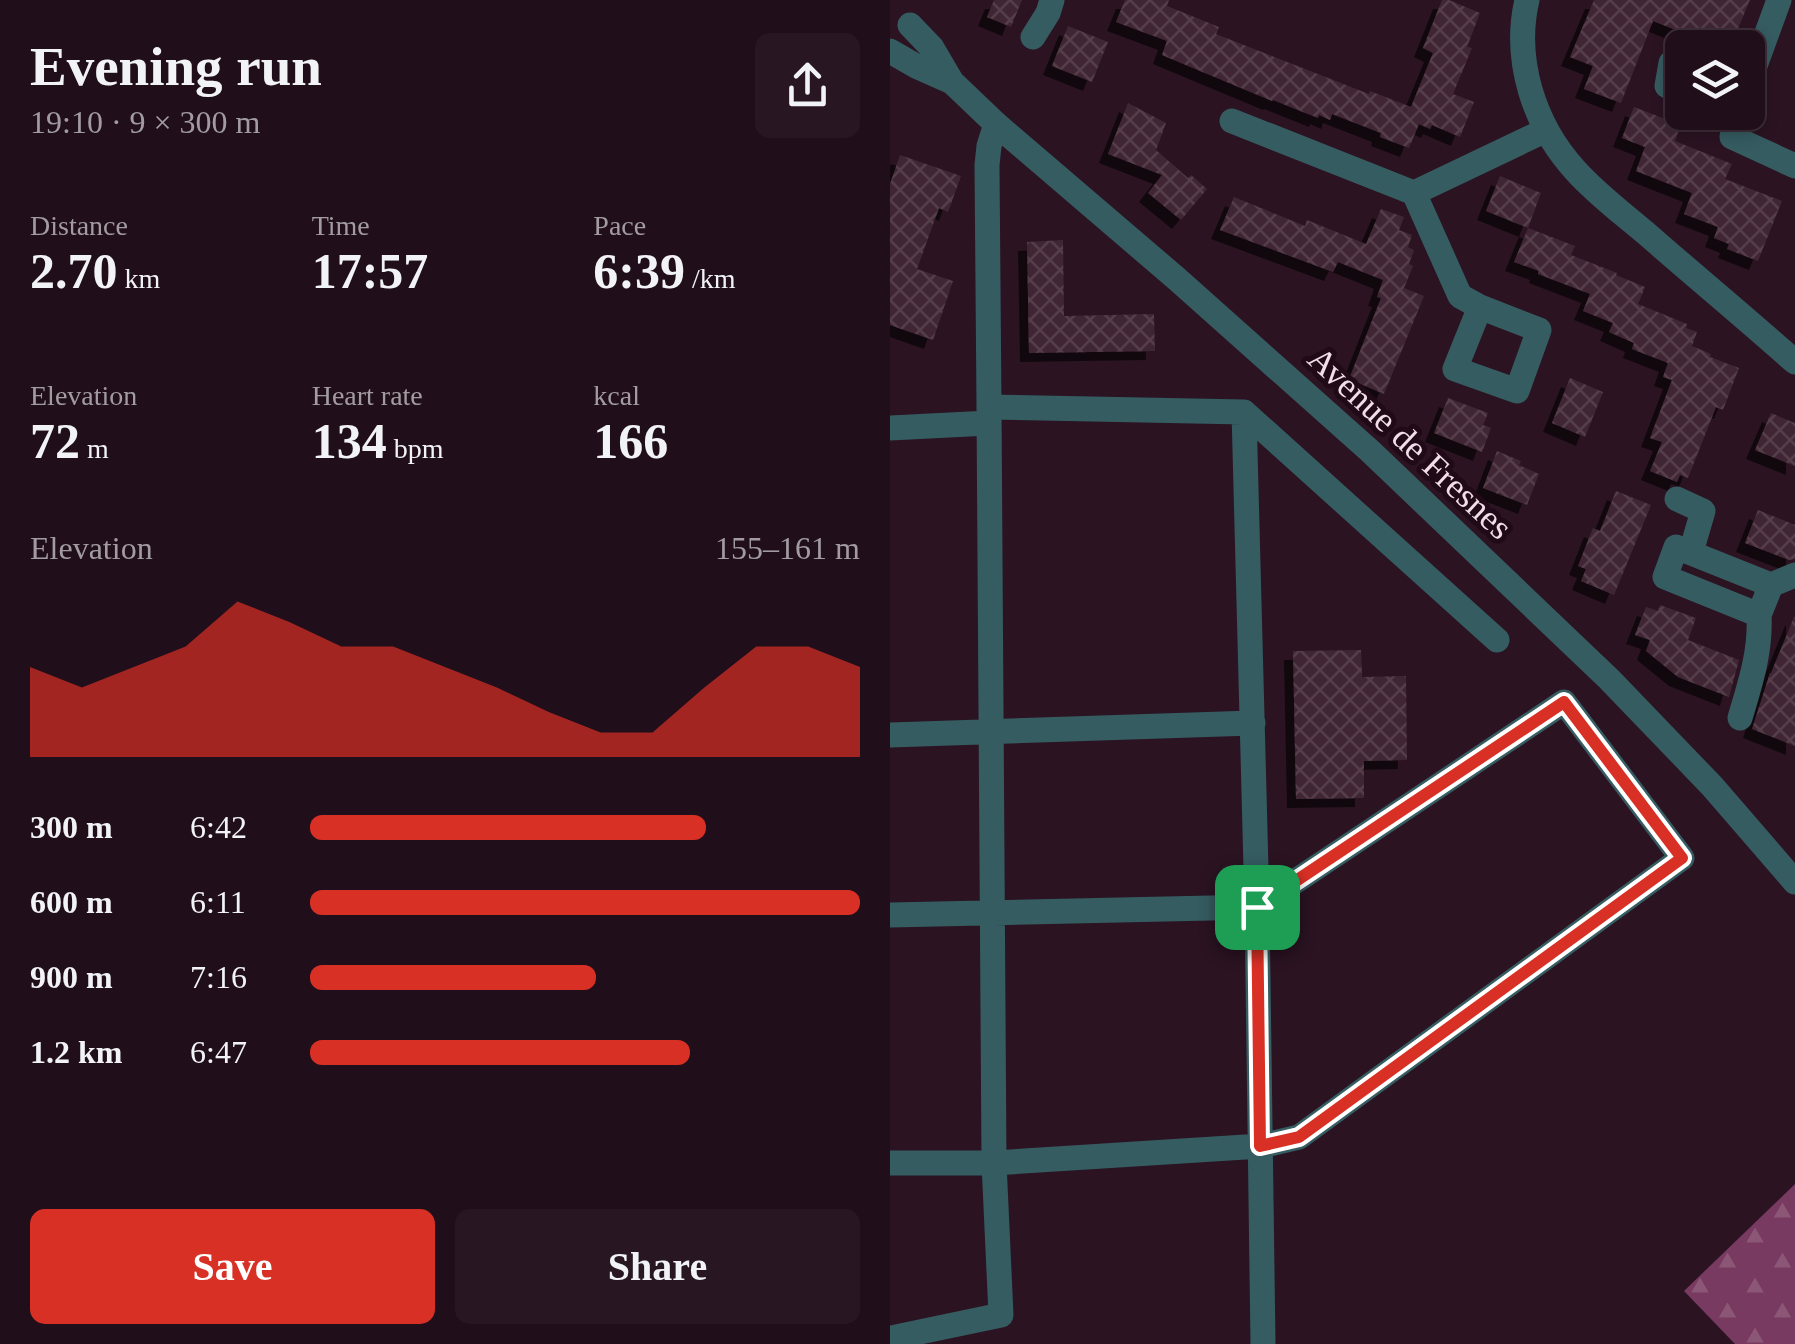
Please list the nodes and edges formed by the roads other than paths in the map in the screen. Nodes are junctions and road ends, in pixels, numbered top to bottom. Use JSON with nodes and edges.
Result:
{"nodes":[{"id":1,"x":1052,"y":0,"type":"edge"},
{"id":2,"x":1527,"y":0,"type":"edge"},
{"id":3,"x":1780,"y":0,"type":"edge"},
{"id":4,"x":910,"y":13,"type":"edge"},
{"id":5,"x":1033,"y":37,"type":"dead end"},
{"id":6,"x":1765,"y":39,"type":"edge"},
{"id":7,"x":890,"y":50,"type":"edge"},
{"id":8,"x":952,"y":82,"type":"junction"},
{"id":9,"x":1232,"y":121,"type":"dead end"},
{"id":10,"x":996,"y":124,"type":"junction"},
{"id":11,"x":1546,"y":130,"type":"junction"},
{"id":12,"x":1748,"y":130,"type":"edge"},
{"id":13,"x":1795,"y":166,"type":"edge"},
{"id":14,"x":1414,"y":193,"type":"junction"},
{"id":15,"x":1480,"y":307,"type":"dead end"},
{"id":16,"x":1795,"y":362,"type":"edge"},
{"id":17,"x":1244,"y":412,"type":"junction"},
{"id":18,"x":989,"y":415,"type":"junction"},
{"id":19,"x":890,"y":428,"type":"edge"},
{"id":20,"x":1677,"y":499,"type":"dead end"},
{"id":21,"x":1690,"y":552,"type":"junction"},
{"id":22,"x":1783,"y":580,"type":"edge"},
{"id":23,"x":1759,"y":615,"type":"junction"},
{"id":24,"x":1497,"y":640,"type":"dead end"},
{"id":25,"x":1740,"y":718,"type":"dead end"},
{"id":26,"x":1253,"y":723,"type":"junction"},
{"id":27,"x":991,"y":733,"type":"junction"},
{"id":28,"x":890,"y":736,"type":"edge"},
{"id":29,"x":1795,"y":882,"type":"edge"},
{"id":30,"x":1257,"y":907,"type":"junction"},
{"id":31,"x":992,"y":915,"type":"junction"},
{"id":32,"x":890,"y":916,"type":"edge"},
{"id":33,"x":1260,"y":1146,"type":"junction"},
{"id":34,"x":890,"y":1163,"type":"edge"},
{"id":35,"x":994,"y":1163,"type":"junction"},
{"id":36,"x":892,"y":1344,"type":"edge"},
{"id":37,"x":1263,"y":1344,"type":"edge"}],
"edges":[{"from":1,"to":5,"type":"street"},
{"from":2,"to":11,"type":"street"},
{"from":3,"to":6,"type":"street"},
{"from":4,"to":7,"type":"street"},
{"from":4,"to":8,"type":"street","name":"Avenue de Fresnes"},
{"from":7,"to":8,"type":"street","name":"Avenue de Fresnes"},
{"from":8,"to":10,"type":"street","name":"Avenue de Fresnes"},
{"from":9,"to":14,"type":"street"},
{"from":10,"to":18,"type":"street"},
{"from":10,"to":29,"type":"street","name":"Avenue de Fresnes"},
{"from":11,"to":14,"type":"street"},
{"from":11,"to":16,"type":"street"},
{"from":12,"to":13,"type":"street"},
{"from":14,"to":15,"type":"street"},
{"from":17,"to":18,"type":"street"},
{"from":17,"to":24,"type":"street"},
{"from":17,"to":26,"type":"street"},
{"from":18,"to":19,"type":"street"},
{"from":18,"to":27,"type":"street"},
{"from":20,"to":21,"type":"street"},
{"from":21,"to":22,"type":"street"},
{"from":21,"to":23,"type":"street"},
{"from":22,"to":23,"type":"street"},
{"from":23,"to":25,"type":"street"},
{"from":26,"to":27,"type":"street"},
{"from":26,"to":30,"type":"street"},
{"from":27,"to":28,"type":"street"},
{"from":27,"to":31,"type":"street"},
{"from":30,"to":31,"type":"street"},
{"from":30,"to":33,"type":"street"},
{"from":30,"to":33,"type":"street"},
{"from":31,"to":32,"type":"street"},
{"from":31,"to":35,"type":"street"},
{"from":33,"to":35,"type":"street"},
{"from":33,"to":37,"type":"street"},
{"from":34,"to":35,"type":"street"},
{"from":35,"to":36,"type":"street"}]}
